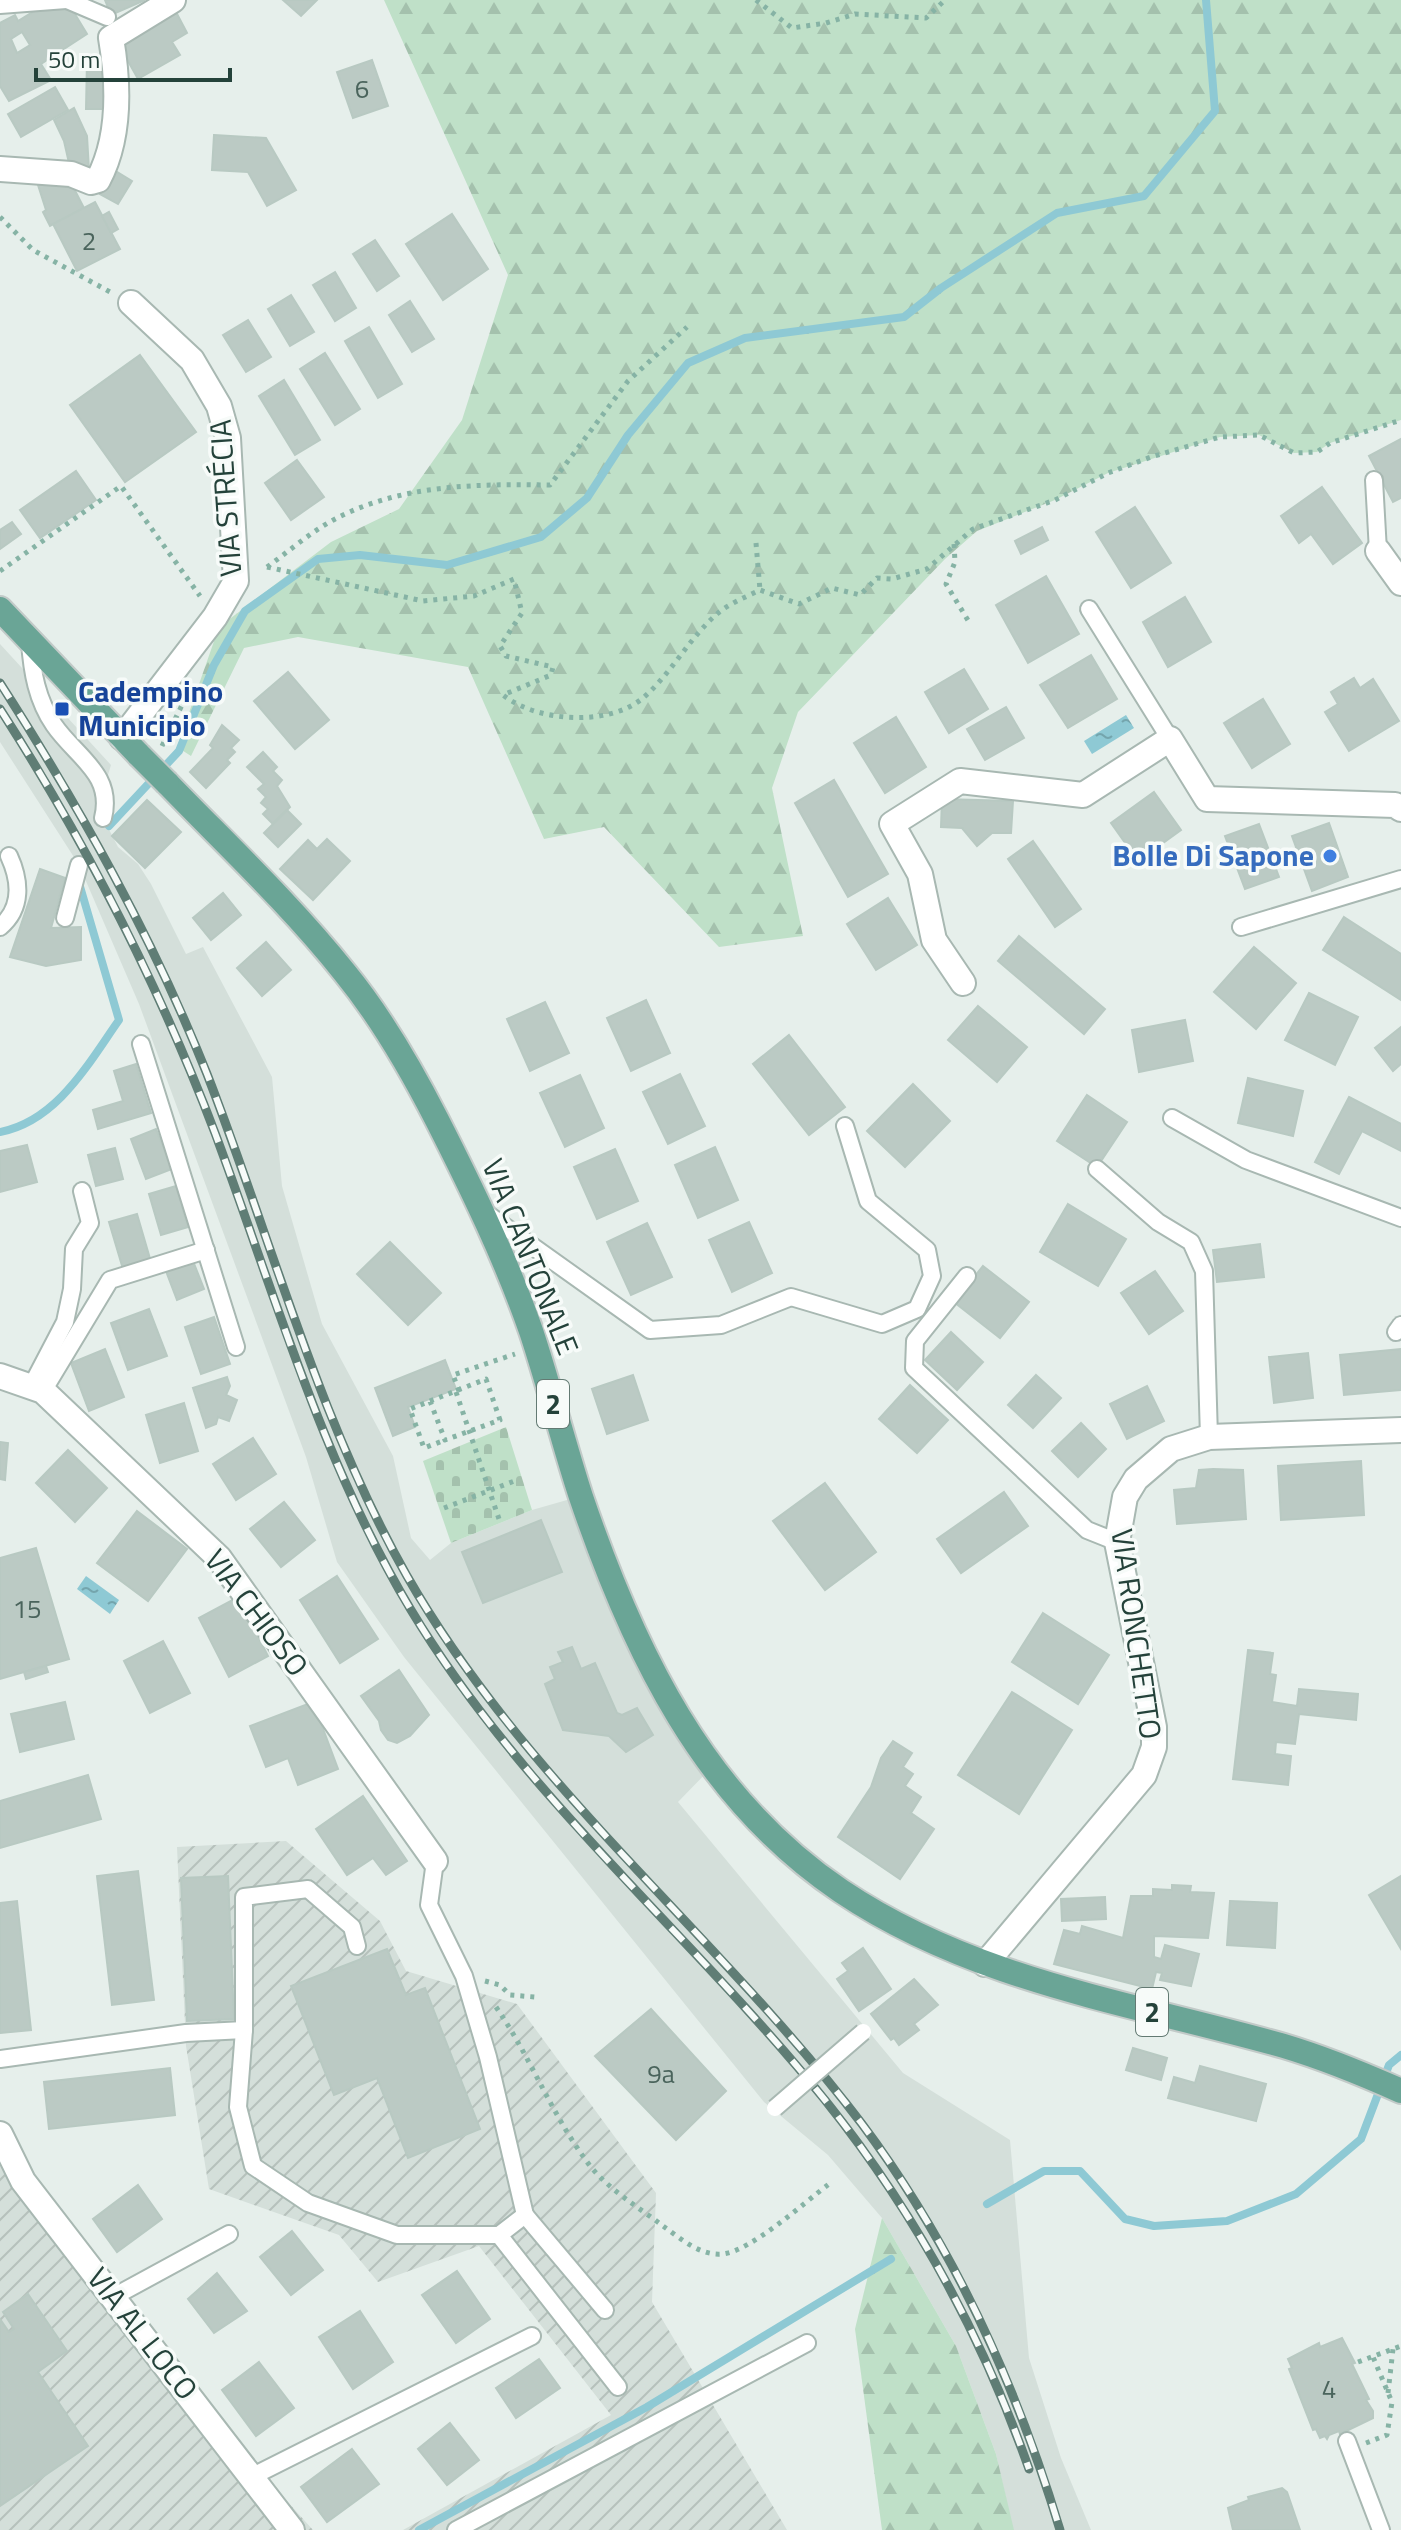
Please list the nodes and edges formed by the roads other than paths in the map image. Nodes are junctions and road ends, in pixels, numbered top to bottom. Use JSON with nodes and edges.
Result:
{"nodes":[{"id":1,"x":66,"y":0,"type":"edge"},
{"id":2,"x":99,"y":0,"type":"edge"},
{"id":3,"x":173,"y":0,"type":"edge"},
{"id":4,"x":0,"y":5,"type":"edge"},
{"id":5,"x":109,"y":28,"type":"junction"},
{"id":6,"x":0,"y":169,"type":"edge"},
{"id":7,"x":131,"y":303,"type":"road end"},
{"id":8,"x":1374,"y":480,"type":"dead end"},
{"id":9,"x":1378,"y":551,"type":"joint"},
{"id":10,"x":1401,"y":583,"type":"edge"},
{"id":11,"x":0,"y":609,"type":"edge"},
{"id":12,"x":1089,"y":609,"type":"dead end"},
{"id":13,"x":30,"y":642,"type":"junction"},
{"id":14,"x":122,"y":738,"type":"junction"},
{"id":15,"x":1170,"y":739,"type":"junction"},
{"id":16,"x":1401,"y":809,"type":"edge"},
{"id":17,"x":103,"y":818,"type":"dead end"},
{"id":18,"x":9,"y":856,"type":"dead end"},
{"id":19,"x":79,"y":865,"type":"dead end"},
{"id":20,"x":1401,"y":879,"type":"edge"},
{"id":21,"x":65,"y":918,"type":"dead end"},
{"id":22,"x":0,"y":927,"type":"edge"},
{"id":23,"x":1241,"y":927,"type":"dead end"},
{"id":24,"x":963,"y":983,"type":"dead end"},
{"id":25,"x":141,"y":1044,"type":"dead end"},
{"id":26,"x":1172,"y":1118,"type":"dead end"},
{"id":27,"x":845,"y":1126,"type":"dead end"},
{"id":28,"x":1097,"y":1169,"type":"dead end"},
{"id":29,"x":82,"y":1191,"type":"dead end"},
{"id":30,"x":478,"y":1208,"type":"junction"},
{"id":31,"x":1401,"y":1218,"type":"edge"},
{"id":32,"x":206,"y":1250,"type":"junction"},
{"id":33,"x":967,"y":1276,"type":"dead end"},
{"id":34,"x":236,"y":1347,"type":"dead end"},
{"id":35,"x":0,"y":1376,"type":"edge"},
{"id":36,"x":37,"y":1389,"type":"junction"},
{"id":37,"x":1401,"y":1430,"type":"edge"},
{"id":38,"x":1209,"y":1437,"type":"junction"},
{"id":39,"x":1117,"y":1542,"type":"junction"},
{"id":40,"x":435,"y":1861,"type":"joint"},
{"id":41,"x":357,"y":1946,"type":"dead end"},
{"id":42,"x":985,"y":1964,"type":"junction"},
{"id":43,"x":244,"y":2030,"type":"junction"},
{"id":44,"x":863,"y":2032,"type":"dead end"},
{"id":45,"x":0,"y":2059,"type":"edge"},
{"id":46,"x":1401,"y":2091,"type":"edge"},
{"id":47,"x":775,"y":2108,"type":"dead end"},
{"id":48,"x":0,"y":2134,"type":"edge"},
{"id":49,"x":525,"y":2215,"type":"junction"},
{"id":50,"x":229,"y":2234,"type":"dead end"},
{"id":51,"x":499,"y":2235,"type":"junction"},
{"id":52,"x":115,"y":2296,"type":"junction"},
{"id":53,"x":605,"y":2310,"type":"dead end"},
{"id":54,"x":532,"y":2336,"type":"dead end"},
{"id":55,"x":807,"y":2343,"type":"dead end"},
{"id":56,"x":618,"y":2387,"type":"dead end"},
{"id":57,"x":1349,"y":2445,"type":"road end"},
{"id":58,"x":251,"y":2477,"type":"junction"},
{"id":59,"x":292,"y":2530,"type":"edge"},
{"id":60,"x":456,"y":2530,"type":"edge"},
{"id":61,"x":1381,"y":2530,"type":"edge"}],
"edges":[{"from":1,"to":4,"type":"lane"},
{"from":1,"to":5,"type":"lane"},
{"from":2,"to":5,"type":"lane"},
{"from":3,"to":5,"type":"street"},
{"from":5,"to":6,"type":"street"},
{"from":7,"to":14,"type":"street","name":"VIA STRÉCIA"},
{"from":8,"to":9,"type":"lane"},
{"from":9,"to":10,"type":"street"},
{"from":11,"to":13,"type":"main road","name":"VIA CANTONALE","number":"2"},
{"from":12,"to":15,"type":"lane"},
{"from":13,"to":14,"type":"main road","name":"VIA CANTONALE","number":"2"},
{"from":13,"to":17,"type":"lane"},
{"from":14,"to":30,"type":"main road","name":"VIA CANTONALE","number":"2","bridge":true},
{"from":15,"to":16,"type":"street"},
{"from":15,"to":24,"type":"street"},
{"from":18,"to":22,"type":"lane"},
{"from":19,"to":21,"type":"lane"},
{"from":20,"to":23,"type":"lane"},
{"from":25,"to":32,"type":"lane"},
{"from":26,"to":31,"type":"lane"},
{"from":27,"to":30,"type":"lane"},
{"from":28,"to":38,"type":"lane"},
{"from":29,"to":36,"type":"lane"},
{"from":30,"to":42,"type":"main road","name":"VIA CANTONALE","number":"2"},
{"from":32,"to":34,"type":"lane"},
{"from":32,"to":36,"type":"lane"},
{"from":33,"to":39,"type":"lane"},
{"from":35,"to":36,"type":"street","name":"VIA CHIOSO"},
{"from":36,"to":40,"type":"street","name":"VIA CHIOSO"},
{"from":37,"to":38,"type":"street","name":"VIA RONCHETTO"},
{"from":38,"to":39,"type":"street","name":"VIA RONCHETTO"},
{"from":39,"to":42,"type":"street","name":"VIA RONCHETTO"},
{"from":40,"to":49,"type":"lane"},
{"from":41,"to":43,"type":"lane"},
{"from":42,"to":46,"type":"main road","number":"2"},
{"from":43,"to":45,"type":"lane"},
{"from":43,"to":51,"type":"lane"},
{"from":44,"to":47,"type":"lane","bridge":true},
{"from":48,"to":52,"type":"street","name":"VIA AL LOCO"},
{"from":49,"to":51,"type":"lane"},
{"from":49,"to":53,"type":"lane"},
{"from":50,"to":52,"type":"lane"},
{"from":51,"to":56,"type":"lane"},
{"from":52,"to":58,"type":"street","name":"VIA AL LOCO"},
{"from":54,"to":58,"type":"lane"},
{"from":55,"to":60,"type":"lane"},
{"from":57,"to":61,"type":"lane"},
{"from":58,"to":59,"type":"street","name":"VIA AL LOCO"}]}
